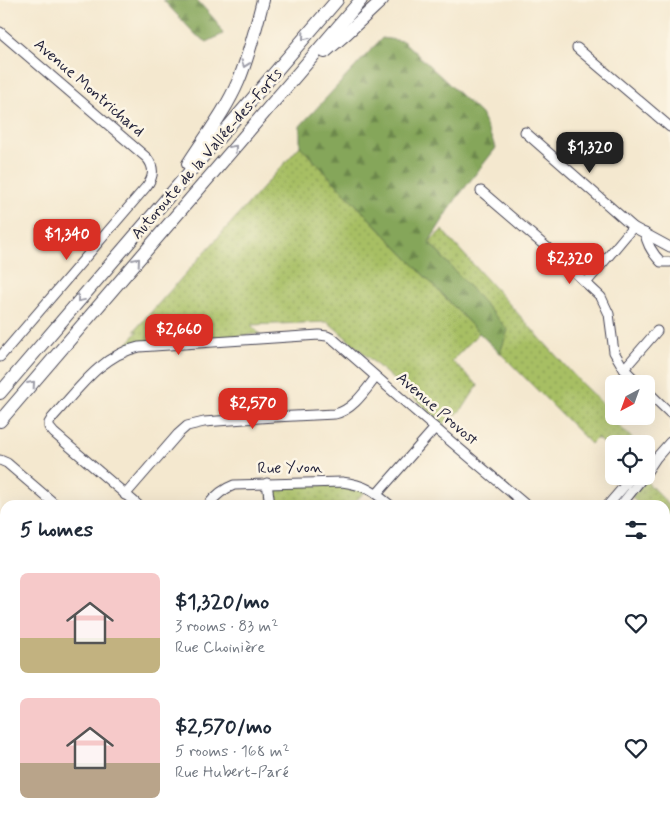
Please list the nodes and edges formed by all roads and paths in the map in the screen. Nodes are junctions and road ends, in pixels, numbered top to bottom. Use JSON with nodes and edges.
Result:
{"nodes":[{"id":1,"x":263,"y":0,"type":"edge"},
{"id":2,"x":337,"y":0,"type":"edge"},
{"id":3,"x":361,"y":0,"type":"edge"},
{"id":4,"x":382,"y":0,"type":"edge"},
{"id":5,"x":0,"y":32,"type":"edge"},
{"id":6,"x":577,"y":48,"type":"dead end"},
{"id":7,"x":298,"y":74,"type":"junction"},
{"id":8,"x":670,"y":127,"type":"edge"},
{"id":9,"x":525,"y":132,"type":"dead end"},
{"id":10,"x":481,"y":191,"type":"dead end"},
{"id":11,"x":165,"y":200,"type":"junction"},
{"id":12,"x":633,"y":227,"type":"junction"},
{"id":13,"x":645,"y":233,"type":"junction"},
{"id":14,"x":670,"y":247,"type":"edge"},
{"id":15,"x":670,"y":262,"type":"edge"},
{"id":16,"x":586,"y":283,"type":"junction"},
{"id":17,"x":657,"y":332,"type":"dead end"},
{"id":18,"x":0,"y":357,"type":"edge"},
{"id":19,"x":624,"y":369,"type":"junction"},
{"id":20,"x":630,"y":375,"type":"edge"},
{"id":21,"x":376,"y":377,"type":"junction"},
{"id":22,"x":0,"y":393,"type":"edge"},
{"id":23,"x":655,"y":399,"type":"edge"},
{"id":24,"x":670,"y":413,"type":"edge"},
{"id":25,"x":0,"y":421,"type":"edge"},
{"id":26,"x":435,"y":428,"type":"junction"},
{"id":27,"x":670,"y":442,"type":"edge"},
{"id":28,"x":656,"y":458,"type":"edge"},
{"id":29,"x":0,"y":460,"type":"edge"},
{"id":30,"x":267,"y":483,"type":"junction"},
{"id":31,"x":625,"y":485,"type":"edge"},
{"id":32,"x":637,"y":485,"type":"edge"},
{"id":33,"x":377,"y":494,"type":"junction"},
{"id":34,"x":125,"y":495,"type":"junction"},
{"id":35,"x":50,"y":500,"type":"edge"},
{"id":36,"x":132,"y":500,"type":"edge"},
{"id":37,"x":213,"y":500,"type":"edge"},
{"id":38,"x":269,"y":500,"type":"edge"},
{"id":39,"x":384,"y":500,"type":"edge"},
{"id":40,"x":520,"y":500,"type":"edge"},
{"id":41,"x":612,"y":500,"type":"edge"},
{"id":42,"x":625,"y":500,"type":"edge"}],
"edges":[{"from":1,"to":11,"type":"highway","one_way":true},
{"from":2,"to":11,"type":"highway","name":"Autoroute de la Vallée-des-Forts","one_way":true},
{"from":3,"to":7,"type":"highway","name":"Autoroute de la Vallée-des-Forts"},
{"from":4,"to":7,"type":"highway"},
{"from":5,"to":18,"type":"street","name":"Avenue Montrichard"},
{"from":6,"to":8,"type":"street"},
{"from":25,"to":7,"type":"highway","name":"Autoroute de la Vallée-des-Forts","one_way":true},
{"from":9,"to":12,"type":"street"},
{"from":10,"to":16,"type":"street"},
{"from":11,"to":22,"type":"highway","name":"Autoroute de la Vallée-des-Forts","one_way":true},
{"from":12,"to":13,"type":"street"},
{"from":12,"to":16,"type":"street"},
{"from":13,"to":14,"type":"street"},
{"from":13,"to":15,"type":"street"},
{"from":16,"to":19,"type":"street"},
{"from":17,"to":19,"type":"street"},
{"from":19,"to":20,"type":"street"},
{"from":21,"to":26,"type":"street","name":"Avenue Provost"},
{"from":21,"to":34,"type":"street"},
{"from":21,"to":34,"type":"street","name":"Avenue Provost"},
{"from":23,"to":24,"type":"street"},
{"from":26,"to":33,"type":"street"},
{"from":26,"to":40,"type":"street","name":"Avenue Provost"},
{"from":27,"to":28,"type":"street"},
{"from":29,"to":35,"type":"street"},
{"from":30,"to":33,"type":"street","name":"Rue Yvon"},
{"from":30,"to":37,"type":"street","name":"Rue Yvon"},
{"from":30,"to":38,"type":"street"},
{"from":31,"to":41,"type":"street"},
{"from":32,"to":42,"type":"street"},
{"from":33,"to":39,"type":"street","name":"Rue Yvon"},
{"from":34,"to":36,"type":"street"}]}
